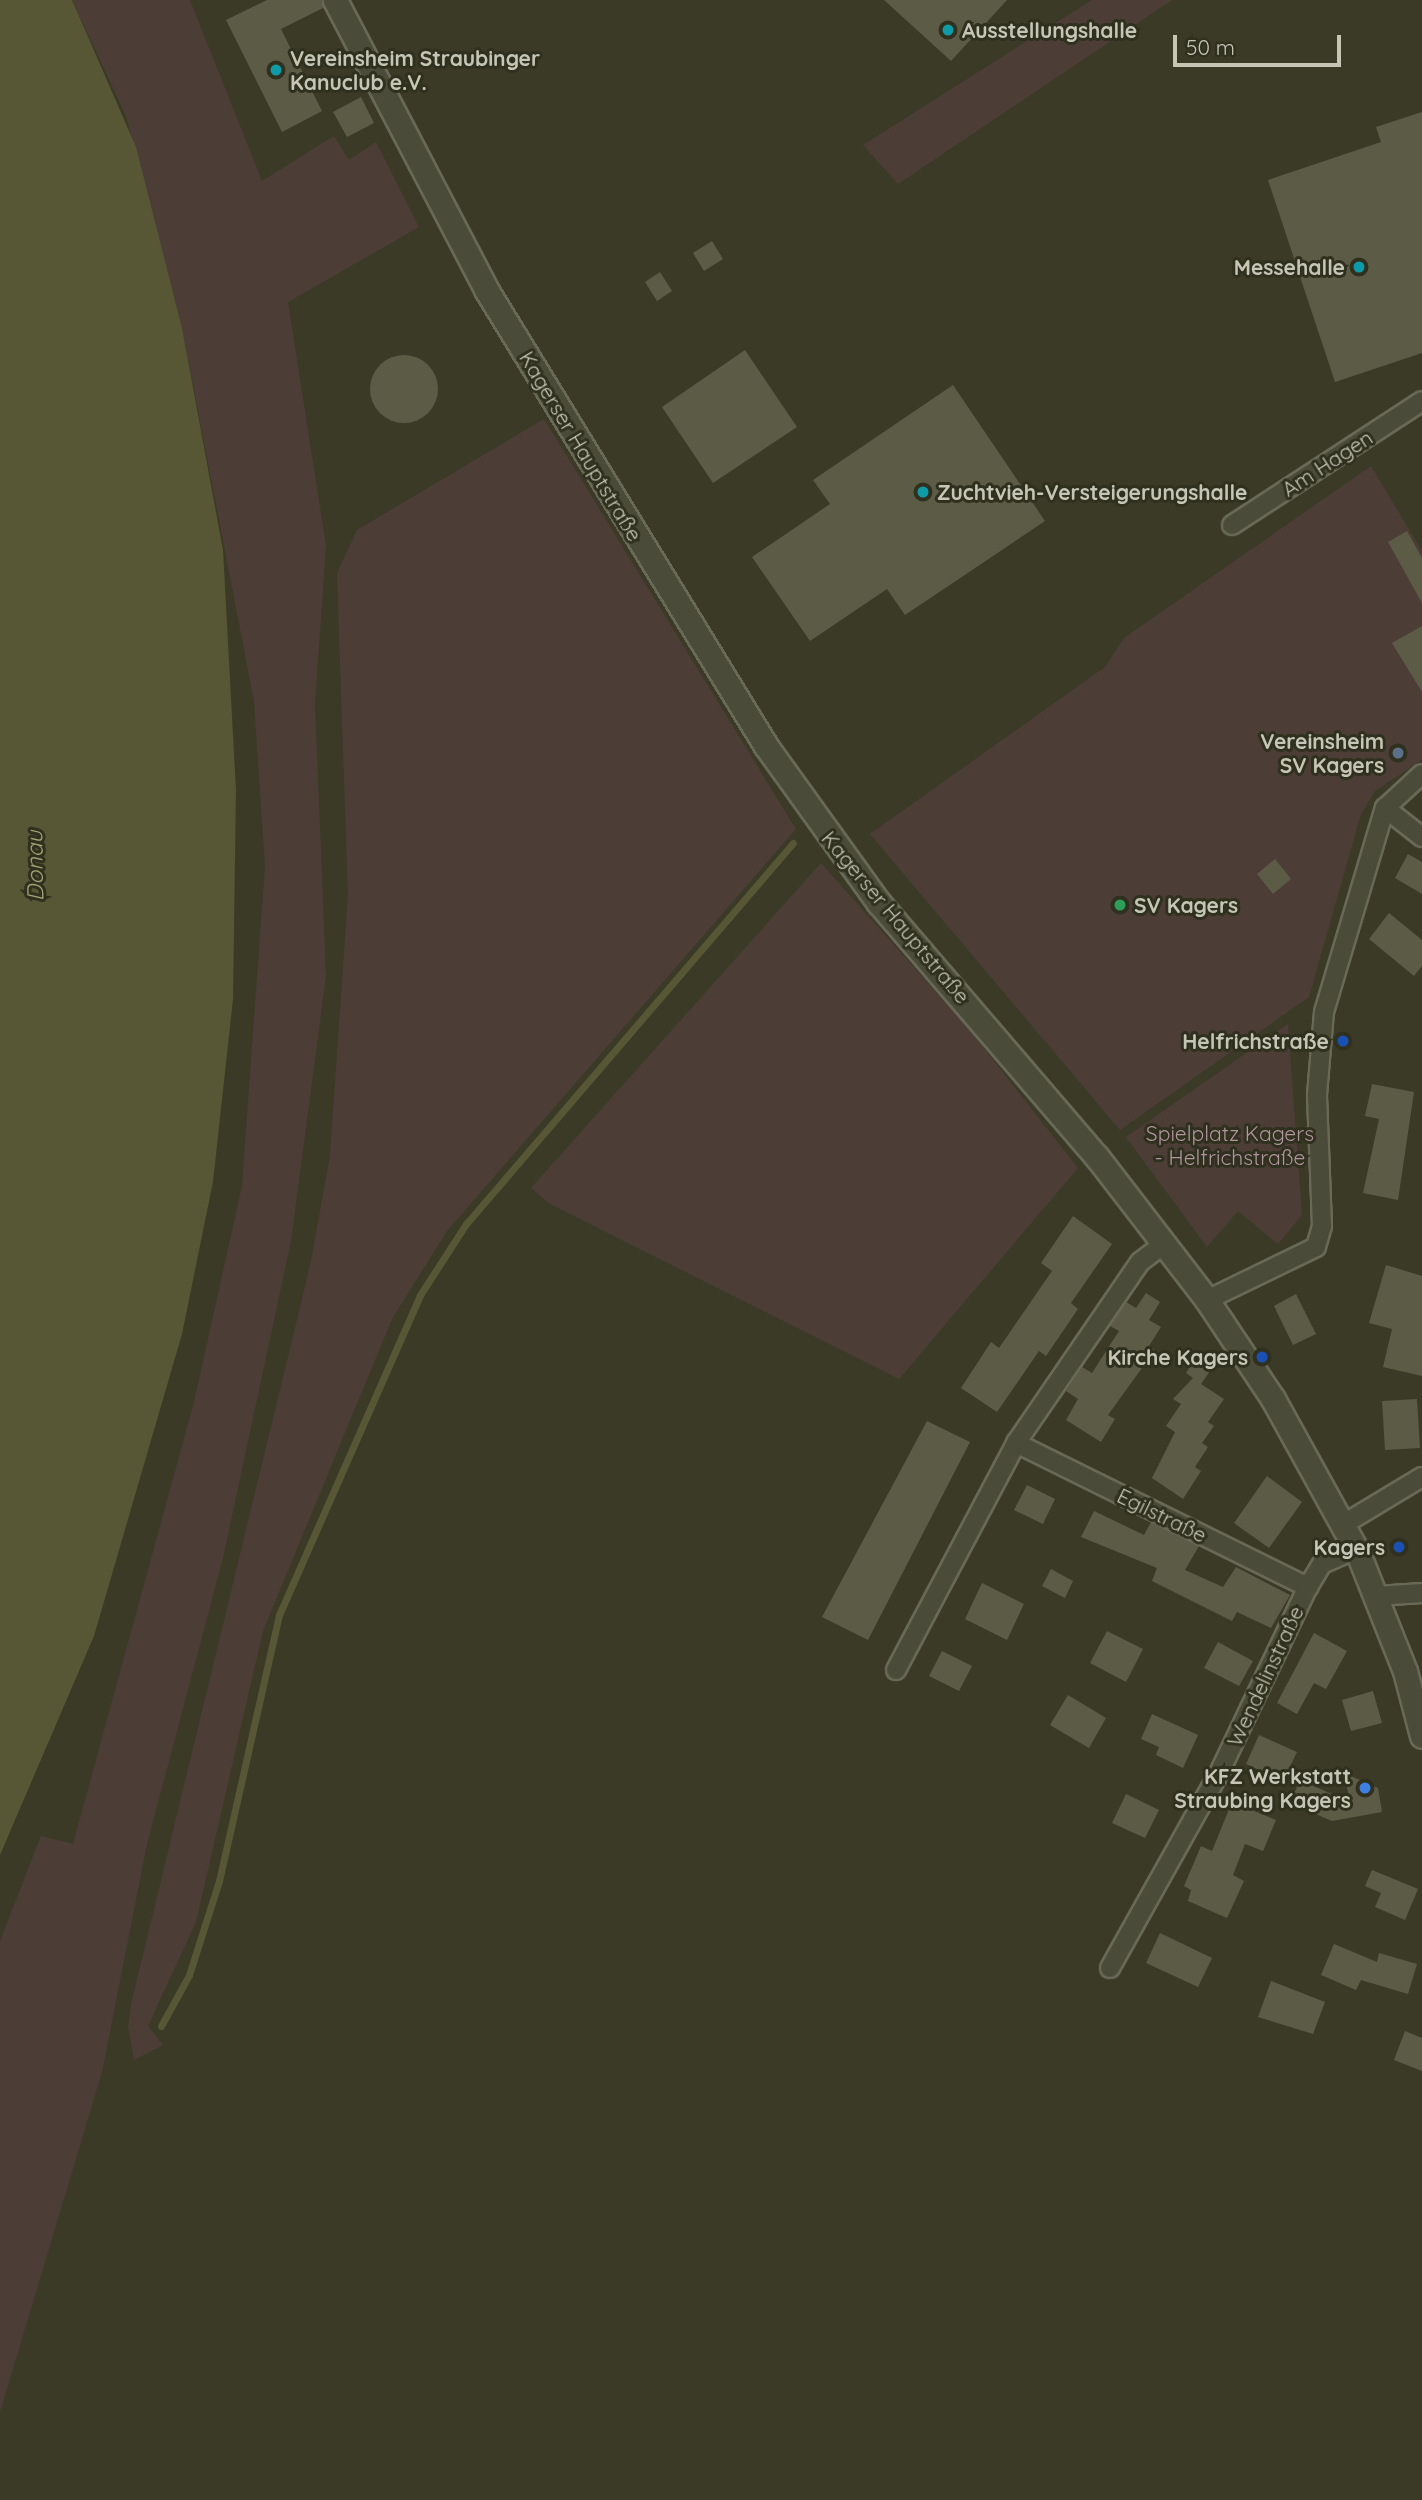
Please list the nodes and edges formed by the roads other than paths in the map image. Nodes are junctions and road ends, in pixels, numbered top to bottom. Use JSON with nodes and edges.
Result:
{"nodes":[{"id":1,"x":342,"y":3,"type":"edge"},
{"id":2,"x":1422,"y":401,"type":"edge"},
{"id":3,"x":1232,"y":525,"type":"dead end"},
{"id":4,"x":1422,"y":774,"type":"edge"},
{"id":5,"x":1385,"y":807,"type":"junction"},
{"id":6,"x":1422,"y":837,"type":"edge"},
{"id":7,"x":1164,"y":1244,"type":"junction"},
{"id":8,"x":1207,"y":1300,"type":"junction"},
{"id":9,"x":1016,"y":1443,"type":"junction"},
{"id":10,"x":1422,"y":1477,"type":"edge"},
{"id":11,"x":1344,"y":1524,"type":"junction"},
{"id":12,"x":1356,"y":1549,"type":"junction"},
{"id":13,"x":1307,"y":1587,"type":"junction"},
{"id":14,"x":1422,"y":1593,"type":"edge"},
{"id":15,"x":1377,"y":1596,"type":"junction"},
{"id":16,"x":896,"y":1670,"type":"dead end"},
{"id":17,"x":1422,"y":1736,"type":"edge"},
{"id":18,"x":1110,"y":1968,"type":"dead end"}],
"edges":[{"from":1,"to":7,"type":"street","name":"Kagerser Hauptstraße"},
{"from":2,"to":3,"type":"street","name":"Am Hagen"},
{"from":4,"to":5,"type":"street"},
{"from":5,"to":6,"type":"street"},
{"from":5,"to":8,"type":"street"},
{"from":7,"to":8,"type":"street","name":"Kagerser Hauptstraße"},
{"from":7,"to":9,"type":"street"},
{"from":8,"to":11,"type":"street","name":"Kagerser Hauptstraße"},
{"from":9,"to":13,"type":"street","name":"Egilstraße"},
{"from":9,"to":16,"type":"street"},
{"from":10,"to":11,"type":"street"},
{"from":11,"to":12,"type":"street","name":"Kagerser Hauptstraße"},
{"from":12,"to":13,"type":"street","name":"Wendelinstraße"},
{"from":12,"to":15,"type":"street","name":"Kagerser Hauptstraße"},
{"from":13,"to":18,"type":"street","name":"Wendelinstraße"},
{"from":14,"to":15,"type":"street"},
{"from":15,"to":17,"type":"street","name":"Kagerser Hauptstraße"}]}
